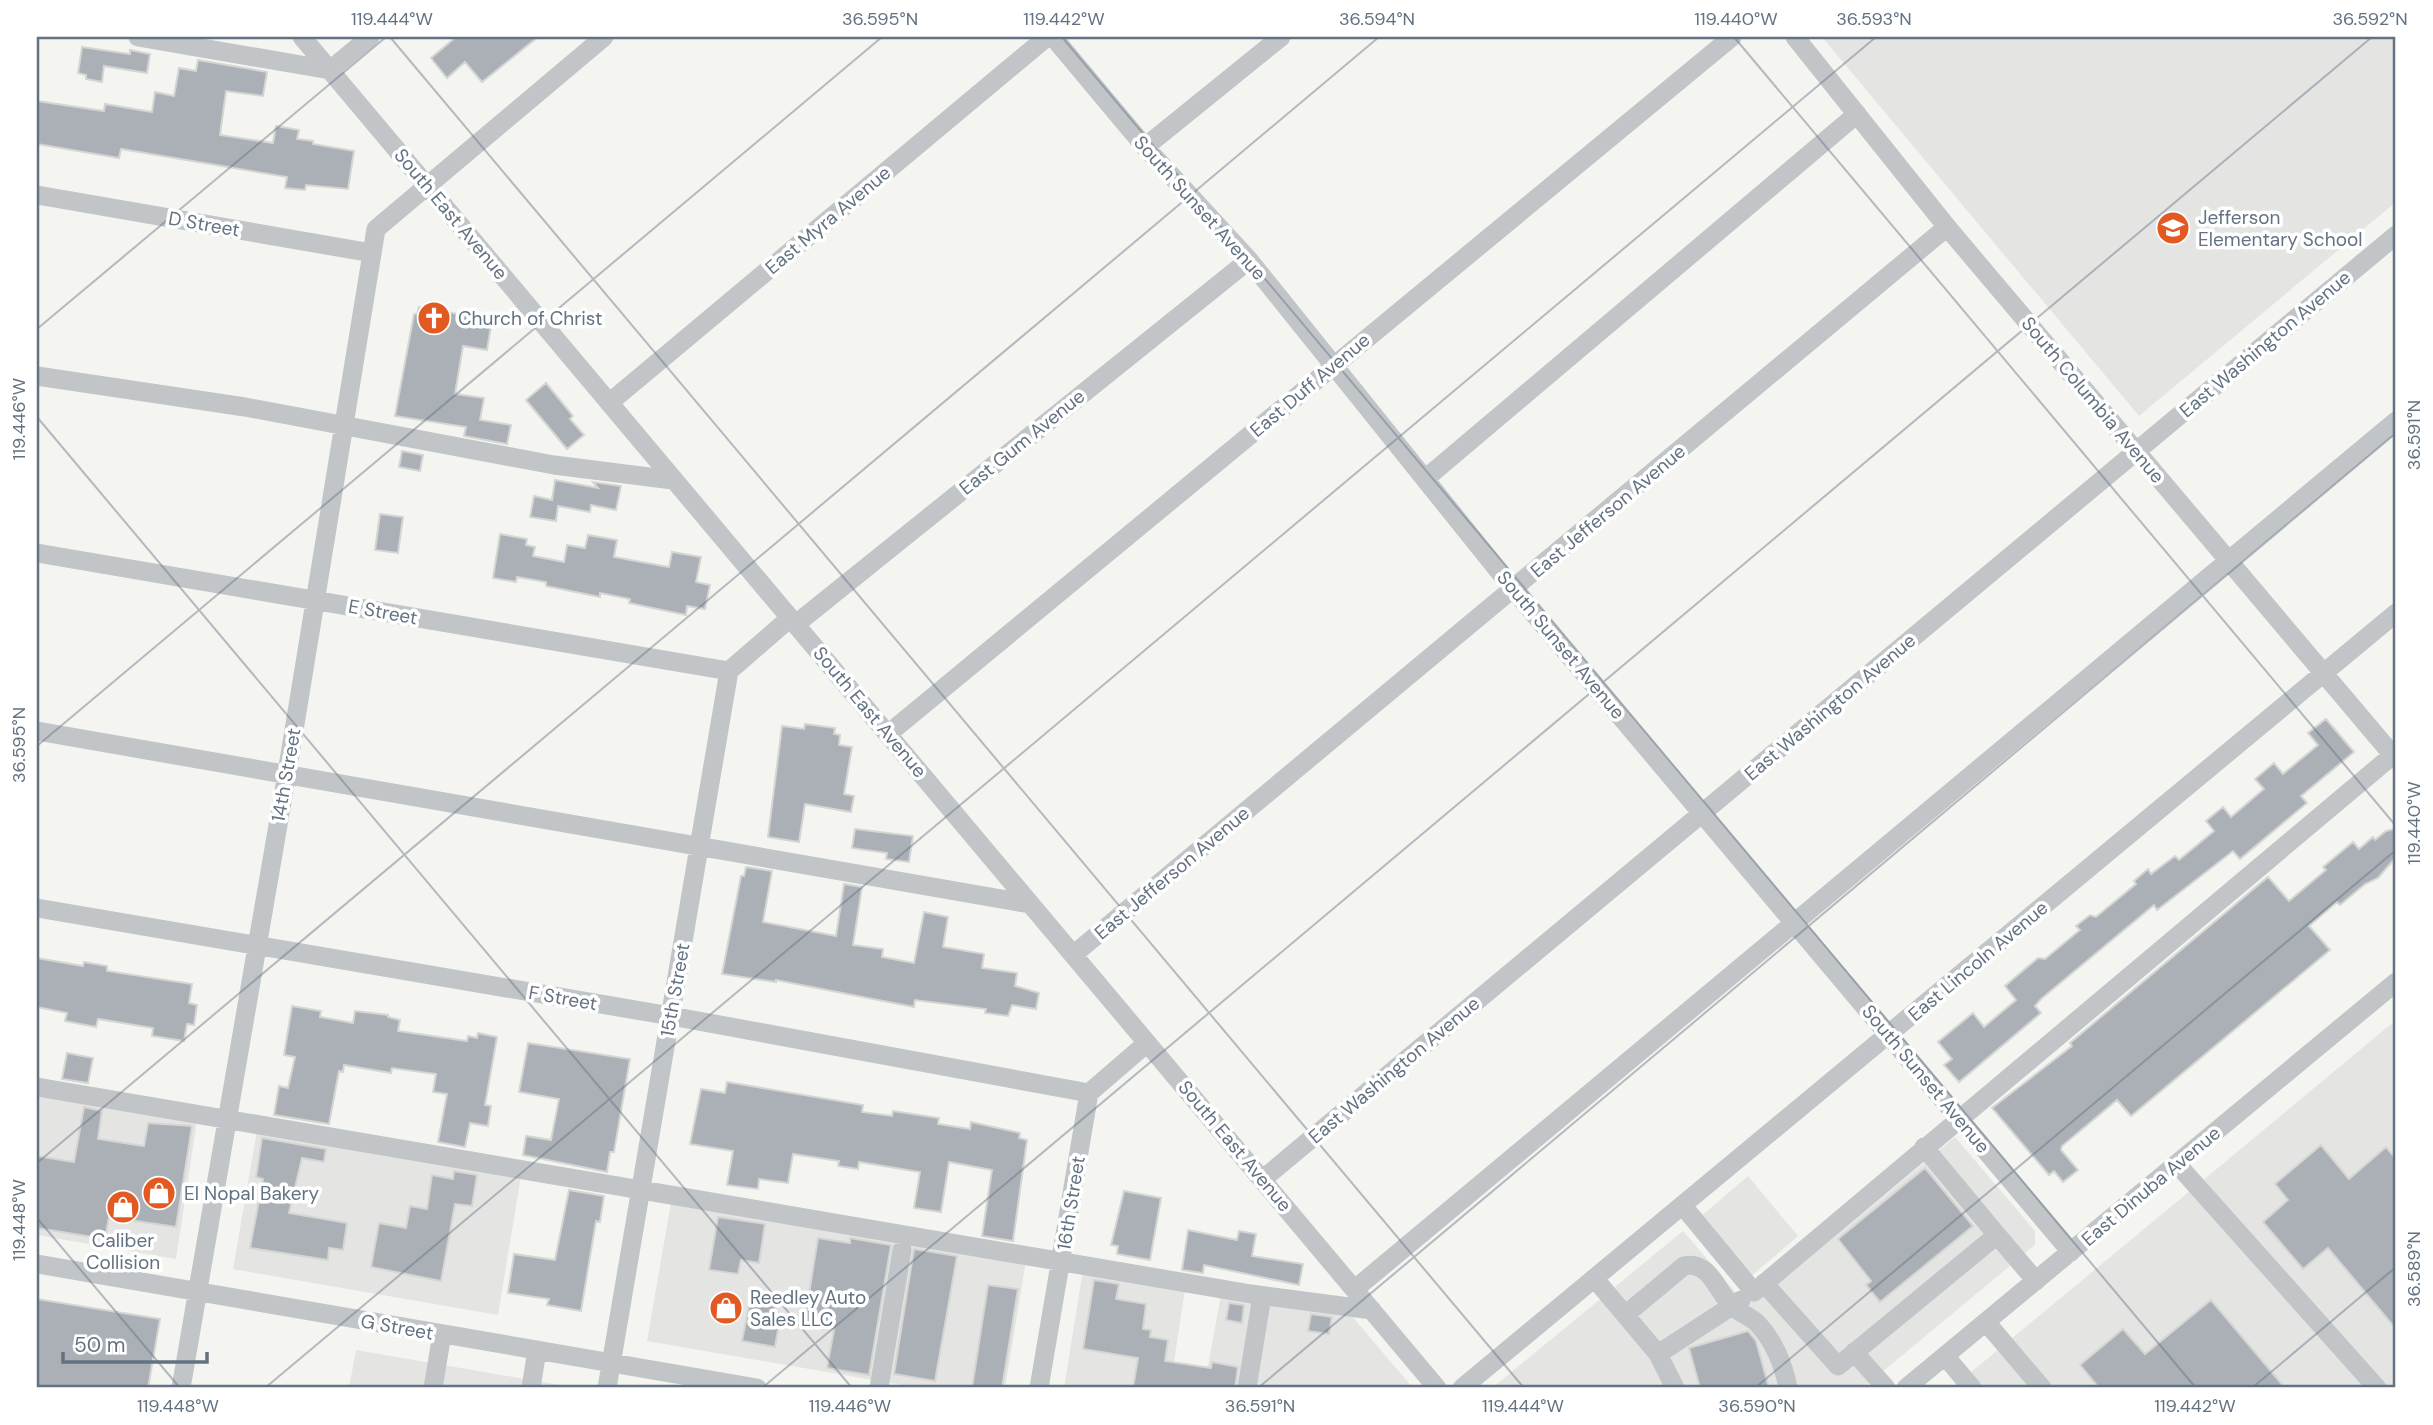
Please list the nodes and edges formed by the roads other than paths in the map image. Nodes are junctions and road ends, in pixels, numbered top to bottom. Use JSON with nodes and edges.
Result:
{"nodes":[{"id":1,"x":138,"y":37,"type":"edge"},
{"id":2,"x":302,"y":37,"type":"edge"},
{"id":3,"x":370,"y":37,"type":"edge"},
{"id":4,"x":604,"y":37,"type":"edge"},
{"id":5,"x":1047,"y":37,"type":"edge"},
{"id":6,"x":1054,"y":37,"type":"edge"},
{"id":7,"x":1281,"y":37,"type":"edge"},
{"id":8,"x":1732,"y":37,"type":"edge"},
{"id":9,"x":1795,"y":37,"type":"edge"},
{"id":10,"x":330,"y":70,"type":"junction"},
{"id":11,"x":1857,"y":114,"type":"junction"},
{"id":12,"x":1145,"y":147,"type":"junction"},
{"id":13,"x":427,"y":185,"type":"junction"},
{"id":14,"x":37,"y":195,"type":"edge"},
{"id":15,"x":1947,"y":227,"type":"junction"},
{"id":16,"x":2396,"y":235,"type":"edge"},
{"id":17,"x":372,"y":253,"type":"junction"},
{"id":18,"x":1249,"y":260,"type":"junction"},
{"id":19,"x":1334,"y":366,"type":"junction"},
{"id":20,"x":37,"y":376,"type":"edge"},
{"id":21,"x":610,"y":403,"type":"junction"},
{"id":22,"x":2396,"y":421,"type":"edge"},
{"id":23,"x":344,"y":426,"type":"junction"},
{"id":24,"x":2137,"y":451,"type":"junction"},
{"id":25,"x":1425,"y":479,"type":"junction"},
{"id":26,"x":673,"y":480,"type":"junction"},
{"id":27,"x":37,"y":552,"type":"edge"},
{"id":28,"x":2229,"y":559,"type":"junction"},
{"id":29,"x":1514,"y":590,"type":"junction"},
{"id":30,"x":315,"y":600,"type":"junction"},
{"id":31,"x":2396,"y":613,"type":"edge"},
{"id":32,"x":793,"y":621,"type":"junction"},
{"id":33,"x":729,"y":671,"type":"junction"},
{"id":34,"x":2325,"y":672,"type":"junction"},
{"id":35,"x":37,"y":731,"type":"edge"},
{"id":36,"x":888,"y":734,"type":"junction"},
{"id":37,"x":2395,"y":757,"type":"edge"},
{"id":38,"x":286,"y":773,"type":"junction"},
{"id":39,"x":1701,"y":814,"type":"junction"},
{"id":40,"x":701,"y":846,"type":"junction"},
{"id":41,"x":1030,"y":904,"type":"junction"},
{"id":42,"x":37,"y":908,"type":"edge"},
{"id":43,"x":1794,"y":923,"type":"junction"},
{"id":44,"x":256,"y":946,"type":"junction"},
{"id":45,"x":1073,"y":955,"type":"junction"},
{"id":46,"x":2396,"y":982,"type":"edge"},
{"id":47,"x":671,"y":1016,"type":"junction"},
{"id":48,"x":1889,"y":1034,"type":"junction"},
{"id":49,"x":1147,"y":1043,"type":"junction"},
{"id":50,"x":37,"y":1087,"type":"edge"},
{"id":51,"x":1089,"y":1093,"type":"junction"},
{"id":52,"x":1959,"y":1117,"type":"junction"},
{"id":53,"x":226,"y":1120,"type":"junction"},
{"id":54,"x":1923,"y":1146,"type":"junction"},
{"id":55,"x":2177,"y":1164,"type":"junction"},
{"id":56,"x":1264,"y":1179,"type":"junction"},
{"id":57,"x":642,"y":1192,"type":"junction"},
{"id":58,"x":1682,"y":1206,"type":"junction"},
{"id":59,"x":1997,"y":1235,"type":"junction"},
{"id":60,"x":902,"y":1250,"type":"dead end"},
{"id":61,"x":2071,"y":1252,"type":"junction"},
{"id":62,"x":1061,"y":1260,"type":"junction"},
{"id":63,"x":37,"y":1264,"type":"edge"},
{"id":64,"x":1595,"y":1279,"type":"junction"},
{"id":65,"x":2036,"y":1281,"type":"junction"},
{"id":66,"x":1759,"y":1287,"type":"junction"},
{"id":67,"x":1355,"y":1289,"type":"junction"},
{"id":68,"x":196,"y":1291,"type":"junction"},
{"id":69,"x":1262,"y":1296,"type":"junction"},
{"id":70,"x":1732,"y":1307,"type":"junction"},
{"id":71,"x":1373,"y":1310,"type":"junction"},
{"id":72,"x":1625,"y":1315,"type":"junction"},
{"id":73,"x":1986,"y":1322,"type":"junction"},
{"id":74,"x":442,"y":1335,"type":"junction"},
{"id":75,"x":537,"y":1350,"type":"junction"},
{"id":76,"x":1854,"y":1352,"type":"junction"},
{"id":77,"x":1658,"y":1354,"type":"junction"},
{"id":78,"x":1945,"y":1356,"type":"junction"},
{"id":79,"x":612,"y":1363,"type":"junction"},
{"id":80,"x":682,"y":1382,"type":"edge"},
{"id":81,"x":181,"y":1388,"type":"edge"},
{"id":82,"x":433,"y":1388,"type":"edge"},
{"id":83,"x":531,"y":1388,"type":"edge"},
{"id":84,"x":607,"y":1388,"type":"edge"},
{"id":85,"x":757,"y":1388,"type":"edge"},
{"id":86,"x":879,"y":1388,"type":"edge"},
{"id":87,"x":1039,"y":1388,"type":"edge"},
{"id":88,"x":1247,"y":1388,"type":"edge"},
{"id":89,"x":1437,"y":1388,"type":"edge"},
{"id":90,"x":1462,"y":1388,"type":"edge"},
{"id":91,"x":1675,"y":1388,"type":"edge"},
{"id":92,"x":1788,"y":1388,"type":"edge"},
{"id":93,"x":1886,"y":1388,"type":"edge"},
{"id":94,"x":1906,"y":1388,"type":"edge"},
{"id":95,"x":1972,"y":1388,"type":"edge"},
{"id":96,"x":2042,"y":1388,"type":"edge"},
{"id":97,"x":2377,"y":1388,"type":"edge"}],
"edges":[{"from":1,"to":10,"type":"street"},
{"from":2,"to":10,"type":"street","name":"South East Avenue"},
{"from":3,"to":10,"type":"street"},
{"from":4,"to":13,"type":"street","name":"14th Street"},
{"from":5,"to":21,"type":"street","name":"East Myra Avenue"},
{"from":6,"to":12,"type":"street","name":"South Sunset Avenue"},
{"from":7,"to":12,"type":"street"},
{"from":8,"to":19,"type":"street","name":"East Duff Avenue"},
{"from":9,"to":11,"type":"street","name":"South Columbia Avenue"},
{"from":10,"to":13,"type":"street","name":"South East Avenue"},
{"from":11,"to":15,"type":"street","name":"South Columbia Avenue"},
{"from":11,"to":25,"type":"street"},
{"from":12,"to":18,"type":"street","name":"South Sunset Avenue"},
{"from":13,"to":17,"type":"street","name":"14th Street"},
{"from":13,"to":21,"type":"street","name":"South East Avenue"},
{"from":14,"to":17,"type":"street","name":"D Street"},
{"from":15,"to":24,"type":"street","name":"South Columbia Avenue"},
{"from":15,"to":29,"type":"street","name":"East Jefferson Avenue"},
{"from":16,"to":24,"type":"street","name":"East Washington Avenue"},
{"from":17,"to":23,"type":"street","name":"14th Street"},
{"from":18,"to":19,"type":"street","name":"South Sunset Avenue"},
{"from":18,"to":32,"type":"street","name":"East Gum Avenue"},
{"from":19,"to":25,"type":"street","name":"South Sunset Avenue"},
{"from":19,"to":36,"type":"street","name":"East Duff Avenue"},
{"from":20,"to":23,"type":"street"},
{"from":21,"to":26,"type":"street","name":"South East Avenue"},
{"from":22,"to":28,"type":"street"},
{"from":23,"to":26,"type":"street"},
{"from":23,"to":30,"type":"street","name":"14th Street"},
{"from":24,"to":28,"type":"street","name":"South Columbia Avenue"},
{"from":24,"to":39,"type":"street","name":"East Washington Avenue"},
{"from":25,"to":29,"type":"street","name":"South Sunset Avenue"},
{"from":26,"to":32,"type":"street","name":"South East Avenue"},
{"from":27,"to":30,"type":"street","name":"E Street"},
{"from":28,"to":34,"type":"street","name":"South Columbia Avenue"},
{"from":28,"to":43,"type":"street"},
{"from":29,"to":39,"type":"street","name":"South Sunset Avenue"},
{"from":29,"to":45,"type":"street","name":"East Jefferson Avenue"},
{"from":30,"to":33,"type":"street","name":"E Street"},
{"from":30,"to":38,"type":"street","name":"14th Street"},
{"from":31,"to":34,"type":"street","name":"East Lincoln Avenue"},
{"from":32,"to":33,"type":"street"},
{"from":32,"to":36,"type":"street","name":"South East Avenue"},
{"from":33,"to":40,"type":"street","name":"15th Street"},
{"from":34,"to":37,"type":"street","name":"South Columbia Avenue"},
{"from":34,"to":48,"type":"street","name":"East Lincoln Avenue"},
{"from":35,"to":38,"type":"street"},
{"from":36,"to":41,"type":"street","name":"South East Avenue"},
{"from":37,"to":52,"type":"street"},
{"from":38,"to":40,"type":"street"},
{"from":38,"to":44,"type":"street","name":"14th Street"},
{"from":39,"to":43,"type":"street","name":"South Sunset Avenue"},
{"from":39,"to":56,"type":"street","name":"East Washington Avenue"},
{"from":40,"to":41,"type":"street"},
{"from":40,"to":47,"type":"street","name":"15th Street"},
{"from":41,"to":45,"type":"street","name":"South East Avenue"},
{"from":42,"to":44,"type":"street","name":"F Street"},
{"from":43,"to":48,"type":"street","name":"South Sunset Avenue"},
{"from":43,"to":67,"type":"street"},
{"from":44,"to":47,"type":"street","name":"F Street"},
{"from":44,"to":53,"type":"street","name":"14th Street"},
{"from":45,"to":49,"type":"street","name":"South East Avenue"},
{"from":46,"to":55,"type":"street","name":"East Dinuba Avenue"},
{"from":47,"to":51,"type":"street","name":"F Street"},
{"from":47,"to":57,"type":"street","name":"15th Street"},
{"from":48,"to":52,"type":"street","name":"South Sunset Avenue"},
{"from":48,"to":58,"type":"street","name":"East Lincoln Avenue"},
{"from":49,"to":51,"type":"street"},
{"from":49,"to":56,"type":"street","name":"South East Avenue"},
{"from":50,"to":53,"type":"street"},
{"from":51,"to":62,"type":"street","name":"16th Street"},
{"from":52,"to":54,"type":"street"},
{"from":52,"to":61,"type":"street","name":"South Sunset Avenue"},
{"from":53,"to":57,"type":"street"},
{"from":53,"to":68,"type":"street","name":"14th Street"},
{"from":54,"to":59,"type":"street"},
{"from":54,"to":66,"type":"street"},
{"from":55,"to":61,"type":"street","name":"East Dinuba Avenue"},
{"from":55,"to":97,"type":"street"},
{"from":56,"to":67,"type":"street","name":"South East Avenue"},
{"from":57,"to":62,"type":"street"},
{"from":57,"to":79,"type":"street","name":"15th Street"},
{"from":58,"to":64,"type":"street","name":"East Lincoln Avenue"},
{"from":58,"to":66,"type":"street"},
{"from":59,"to":65,"type":"street"},
{"from":59,"to":76,"type":"street"},
{"from":60,"to":86,"type":"street"},
{"from":61,"to":65,"type":"street","name":"East Dinuba Avenue"},
{"from":62,"to":69,"type":"street"},
{"from":62,"to":87,"type":"street","name":"16th Street"},
{"from":63,"to":68,"type":"street","name":"G Street"},
{"from":64,"to":72,"type":"street"},
{"from":64,"to":90,"type":"street","name":"East Lincoln Avenue"},
{"from":65,"to":73,"type":"street","name":"East Dinuba Avenue"},
{"from":66,"to":70,"type":"street"},
{"from":66,"to":76,"type":"street"},
{"from":67,"to":71,"type":"street","name":"South East Avenue"},
{"from":68,"to":74,"type":"street","name":"G Street"},
{"from":68,"to":81,"type":"street","name":"14th Street"},
{"from":69,"to":71,"type":"street"},
{"from":69,"to":88,"type":"street"},
{"from":70,"to":72,"type":"street"},
{"from":70,"to":77,"type":"street"},
{"from":70,"to":92,"type":"street"},
{"from":71,"to":89,"type":"street","name":"South East Avenue"},
{"from":72,"to":77,"type":"street"},
{"from":73,"to":78,"type":"street","name":"East Dinuba Avenue"},
{"from":73,"to":96,"type":"street"},
{"from":74,"to":75,"type":"street","name":"G Street"},
{"from":74,"to":82,"type":"street"},
{"from":75,"to":79,"type":"street","name":"G Street"},
{"from":75,"to":83,"type":"street"},
{"from":76,"to":93,"type":"street"},
{"from":77,"to":91,"type":"street"},
{"from":78,"to":94,"type":"street","name":"East Dinuba Avenue"},
{"from":78,"to":95,"type":"street"},
{"from":79,"to":80,"type":"street","name":"G Street"},
{"from":79,"to":84,"type":"street","name":"15th Street"},
{"from":80,"to":85,"type":"street","name":"G Street"}]}
